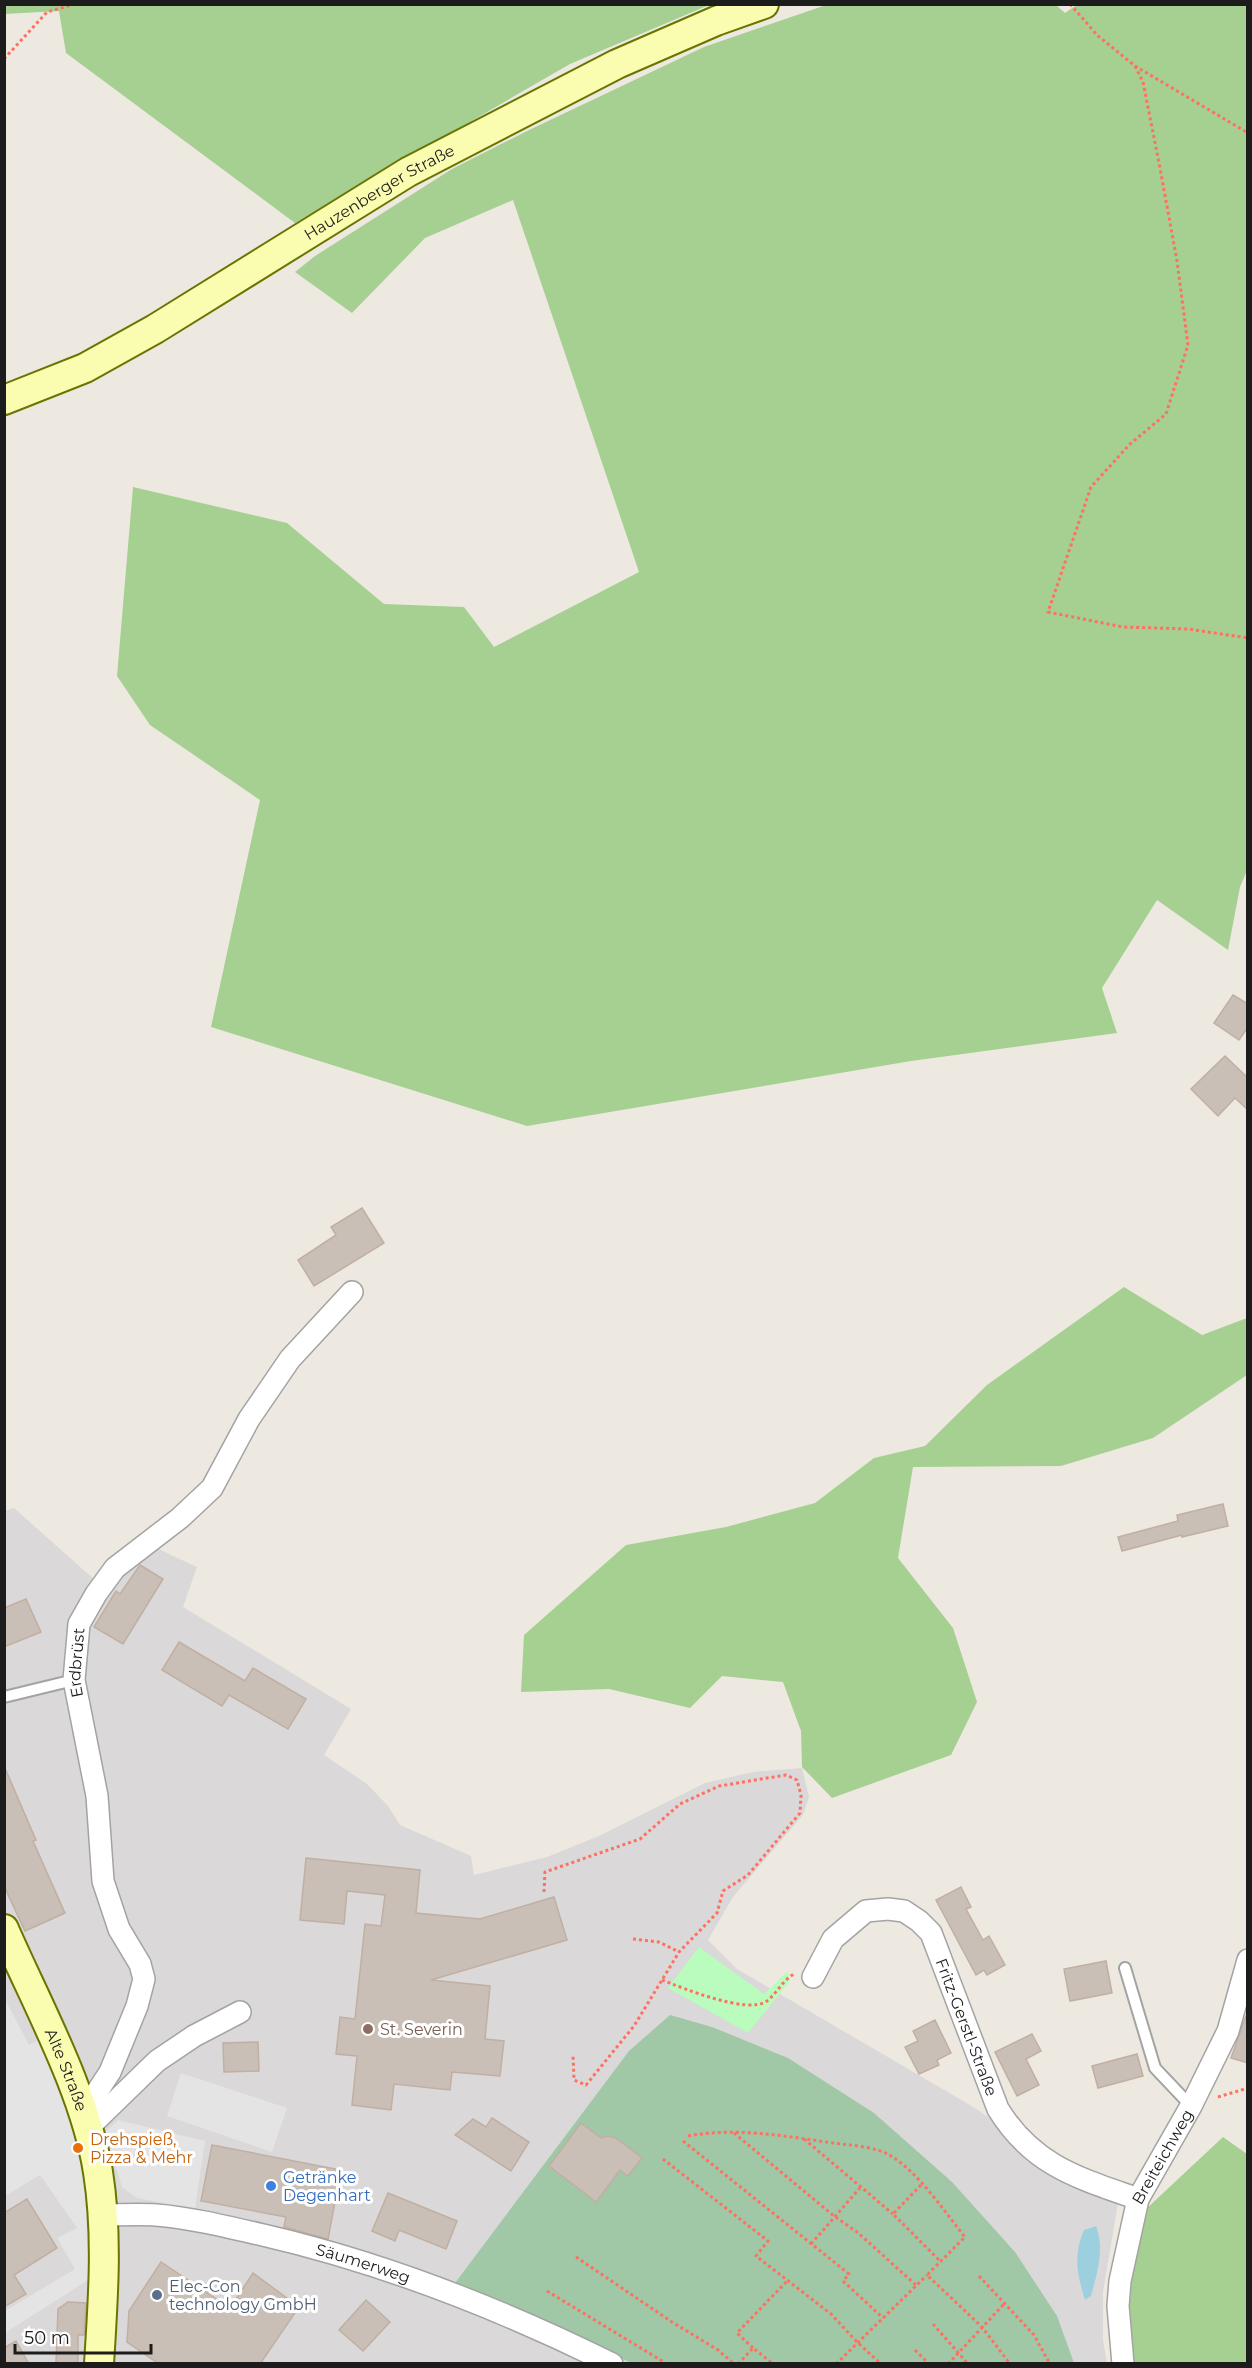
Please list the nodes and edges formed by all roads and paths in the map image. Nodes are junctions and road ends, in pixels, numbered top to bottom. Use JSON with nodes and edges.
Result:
{"nodes":[{"id":1,"x":75,"y":4,"type":"edge"},
{"id":2,"x":764,"y":4,"type":"edge"},
{"id":3,"x":1070,"y":4,"type":"edge"},
{"id":4,"x":4,"y":59,"type":"edge"},
{"id":5,"x":1135,"y":66,"type":"junction"},
{"id":6,"x":1248,"y":133,"type":"edge"},
{"id":7,"x":4,"y":400,"type":"edge"},
{"id":8,"x":1248,"y":638,"type":"edge"},
{"id":9,"x":352,"y":1292,"type":"dead end"},
{"id":10,"x":74,"y":1680,"type":"junction"},
{"id":11,"x":4,"y":1697,"type":"edge"},
{"id":12,"x":544,"y":1892,"type":"dead end"},
{"id":13,"x":4,"y":1929,"type":"edge"},
{"id":14,"x":633,"y":1939,"type":"dead end"},
{"id":15,"x":679,"y":1952,"type":"junction"},
{"id":16,"x":1248,"y":1960,"type":"edge"},
{"id":17,"x":1125,"y":1968,"type":"dead end"},
{"id":18,"x":813,"y":1977,"type":"joint"},
{"id":19,"x":662,"y":1980,"type":"junction"},
{"id":20,"x":240,"y":2012,"type":"dead end"},
{"id":21,"x":573,"y":2055,"type":"dead end"},
{"id":22,"x":1191,"y":2106,"type":"junction"},
{"id":23,"x":85,"y":2121,"type":"junction"},
{"id":24,"x":732,"y":2131,"type":"junction"},
{"id":25,"x":688,"y":2136,"type":"dead end"},
{"id":26,"x":803,"y":2138,"type":"junction"},
{"id":27,"x":682,"y":2141,"type":"dead end"},
{"id":28,"x":663,"y":2159,"type":"dead end"},
{"id":29,"x":921,"y":2185,"type":"junction"},
{"id":30,"x":860,"y":2188,"type":"junction"},
{"id":31,"x":1138,"y":2199,"type":"junction"},
{"id":32,"x":893,"y":2214,"type":"junction"},
{"id":33,"x":101,"y":2215,"type":"junction"},
{"id":34,"x":834,"y":2216,"type":"junction"},
{"id":35,"x":811,"y":2244,"type":"junction"},
{"id":36,"x":576,"y":2257,"type":"dead end"},
{"id":37,"x":941,"y":2262,"type":"junction"},
{"id":38,"x":927,"y":2275,"type":"junction"},
{"id":39,"x":979,"y":2276,"type":"dead end"},
{"id":40,"x":788,"y":2280,"type":"junction"},
{"id":41,"x":916,"y":2285,"type":"junction"},
{"id":42,"x":547,"y":2291,"type":"dead end"},
{"id":43,"x":1005,"y":2303,"type":"junction"},
{"id":44,"x":883,"y":2318,"type":"junction"},
{"id":45,"x":933,"y":2324,"type":"dead end"},
{"id":46,"x":982,"y":2327,"type":"junction"},
{"id":47,"x":857,"y":2342,"type":"junction"},
{"id":48,"x":753,"y":2348,"type":"junction"},
{"id":49,"x":915,"y":2350,"type":"dead end"},
{"id":50,"x":959,"y":2351,"type":"junction"},
{"id":51,"x":99,"y":2364,"type":"edge"},
{"id":52,"x":612,"y":2364,"type":"edge"},
{"id":53,"x":667,"y":2364,"type":"edge"},
{"id":54,"x":736,"y":2364,"type":"edge"},
{"id":55,"x":773,"y":2364,"type":"edge"},
{"id":56,"x":836,"y":2364,"type":"edge"},
{"id":57,"x":881,"y":2364,"type":"edge"},
{"id":58,"x":929,"y":2364,"type":"edge"},
{"id":59,"x":948,"y":2364,"type":"edge"},
{"id":60,"x":968,"y":2364,"type":"edge"},
{"id":61,"x":1010,"y":2364,"type":"edge"},
{"id":62,"x":1050,"y":2364,"type":"edge"},
{"id":63,"x":1123,"y":2364,"type":"edge"}],
"edges":[{"from":1,"to":4,"type":"path"},
{"from":2,"to":7,"type":"main road","name":"Hauzenberger Straße"},
{"from":3,"to":5,"type":"path"},
{"from":5,"to":6,"type":"path"},
{"from":5,"to":8,"type":"path"},
{"from":9,"to":10,"type":"street","name":"Erdbrüst"},
{"from":10,"to":11,"type":"lane"},
{"from":10,"to":23,"type":"street","name":"Erdbrüst"},
{"from":12,"to":15,"type":"path"},
{"from":13,"to":23,"type":"main road","name":"Alte Straße"},
{"from":14,"to":15,"type":"path"},
{"from":15,"to":19,"type":"path"},
{"from":16,"to":22,"type":"street","name":"Breiteichweg"},
{"from":17,"to":22,"type":"lane"},
{"from":18,"to":19,"type":"path"},
{"from":18,"to":31,"type":"street","name":"Fritz-Gerstl-Straße"},
{"from":19,"to":21,"type":"path"},
{"from":20,"to":23,"type":"street"},
{"from":22,"to":31,"type":"street","name":"Breiteichweg"},
{"from":23,"to":33,"type":"main road","name":"Alte Straße"},
{"from":24,"to":25,"type":"path"},
{"from":24,"to":26,"type":"path"},
{"from":24,"to":34,"type":"path"},
{"from":26,"to":29,"type":"path"},
{"from":26,"to":30,"type":"path"},
{"from":27,"to":35,"type":"path"},
{"from":28,"to":40,"type":"path"},
{"from":29,"to":32,"type":"path"},
{"from":29,"to":37,"type":"path"},
{"from":30,"to":32,"type":"path"},
{"from":30,"to":34,"type":"path"},
{"from":31,"to":63,"type":"street","name":"Breiteichweg"},
{"from":32,"to":37,"type":"path"},
{"from":33,"to":51,"type":"main road","name":"Alte Straße"},
{"from":33,"to":52,"type":"street","name":"Säumerweg"},
{"from":34,"to":35,"type":"path"},
{"from":34,"to":41,"type":"path"},
{"from":35,"to":44,"type":"path"},
{"from":36,"to":54,"type":"path"},
{"from":37,"to":38,"type":"path"},
{"from":38,"to":41,"type":"path"},
{"from":38,"to":46,"type":"path"},
{"from":39,"to":43,"type":"path"},
{"from":40,"to":47,"type":"path"},
{"from":40,"to":48,"type":"path"},
{"from":41,"to":44,"type":"path"},
{"from":42,"to":53,"type":"path"},
{"from":43,"to":46,"type":"path"},
{"from":43,"to":62,"type":"path"},
{"from":44,"to":47,"type":"path"},
{"from":45,"to":50,"type":"path"},
{"from":46,"to":50,"type":"path"},
{"from":46,"to":61,"type":"path"},
{"from":47,"to":56,"type":"path"},
{"from":47,"to":57,"type":"path"},
{"from":48,"to":54,"type":"path"},
{"from":48,"to":55,"type":"path"},
{"from":49,"to":58,"type":"path"},
{"from":50,"to":59,"type":"path"},
{"from":50,"to":60,"type":"path"}]}
